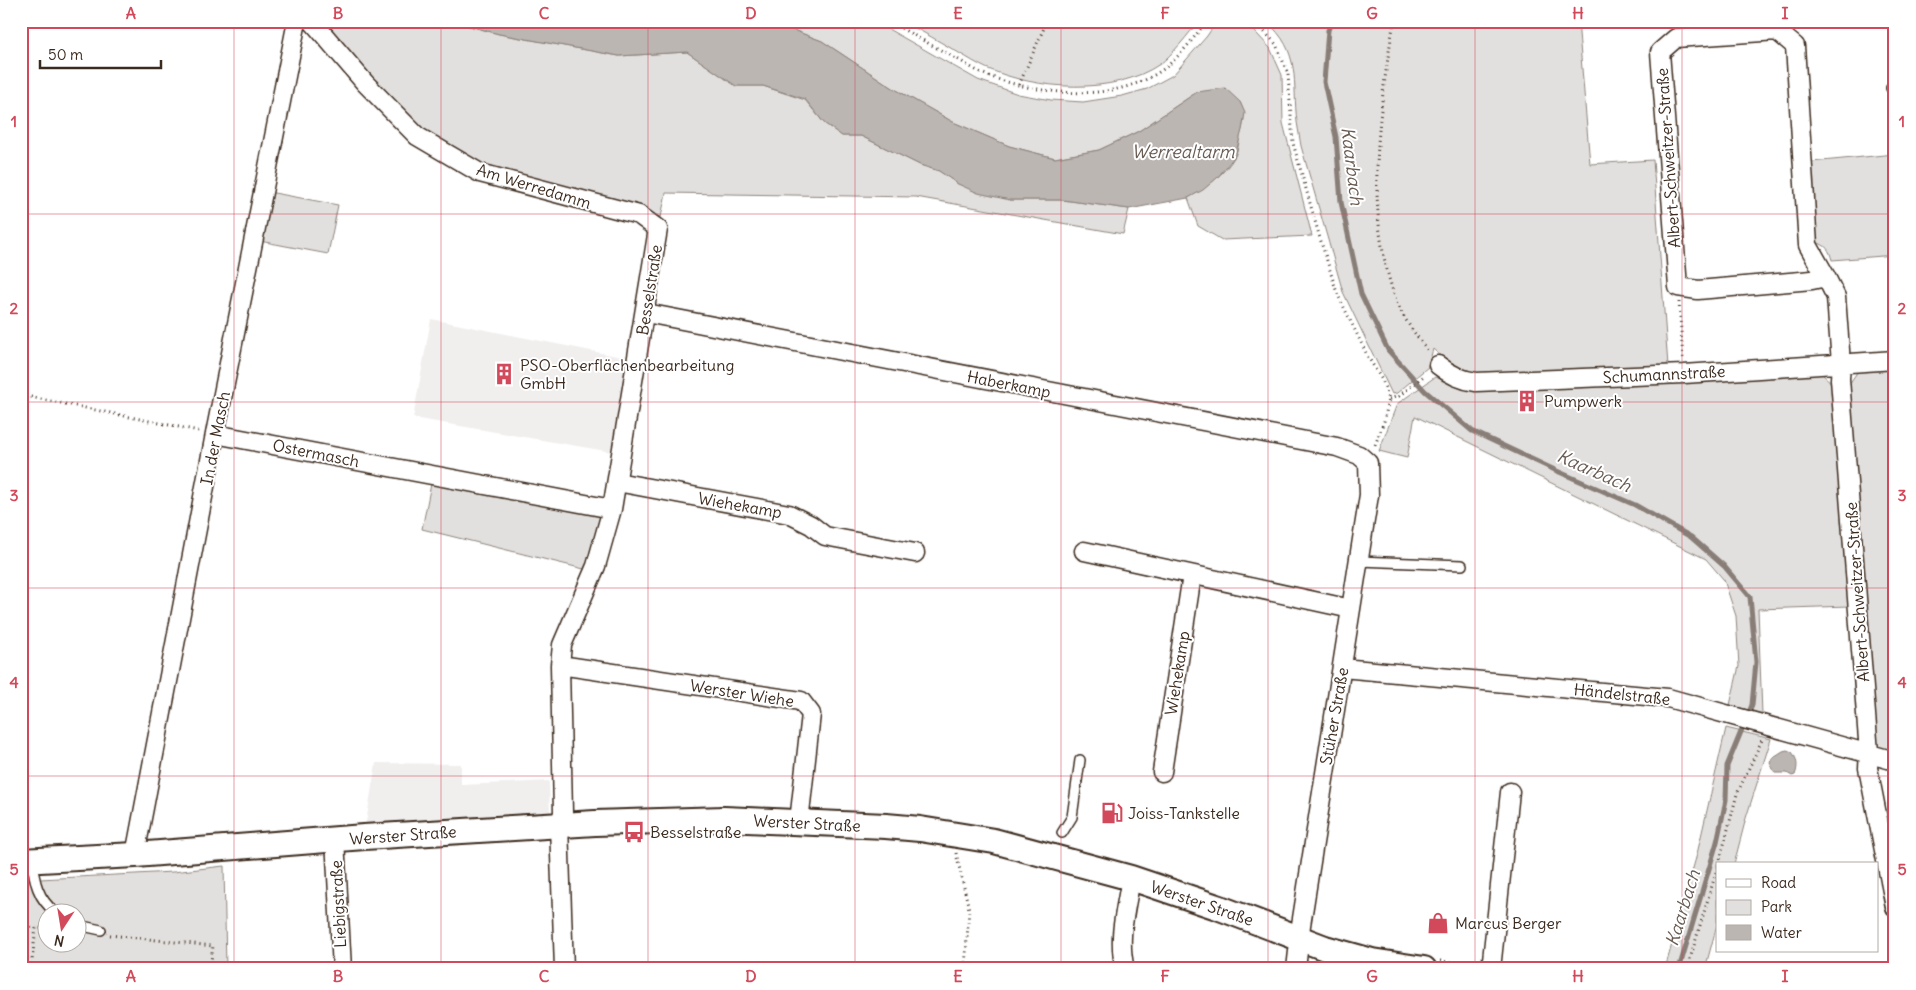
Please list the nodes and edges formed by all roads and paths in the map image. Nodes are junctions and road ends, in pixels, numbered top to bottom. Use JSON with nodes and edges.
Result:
{"nodes":[{"id":1,"x":297,"y":21,"type":"edge"},
{"id":2,"x":312,"y":21,"type":"edge"},
{"id":3,"x":888,"y":21,"type":"edge"},
{"id":4,"x":1047,"y":21,"type":"edge"},
{"id":5,"x":1206,"y":21,"type":"edge"},
{"id":6,"x":1254,"y":21,"type":"edge"},
{"id":7,"x":1394,"y":21,"type":"edge"},
{"id":8,"x":1018,"y":85,"type":"junction"},
{"id":9,"x":658,"y":229,"type":"joint"},
{"id":10,"x":1826,"y":277,"type":"junction"},
{"id":11,"x":1678,"y":287,"type":"junction"},
{"id":12,"x":646,"y":313,"type":"junction"},
{"id":13,"x":1895,"y":360,"type":"edge"},
{"id":14,"x":1841,"y":363,"type":"junction"},
{"id":15,"x":1435,"y":367,"type":"junction"},
{"id":16,"x":1684,"y":374,"type":"junction"},
{"id":17,"x":21,"y":395,"type":"edge"},
{"id":18,"x":1389,"y":399,"type":"junction"},
{"id":19,"x":215,"y":434,"type":"junction"},
{"id":20,"x":1368,"y":463,"type":"junction"},
{"id":21,"x":617,"y":482,"type":"junction"},
{"id":22,"x":612,"y":509,"type":"junction"},
{"id":23,"x":1084,"y":551,"type":"dead end"},
{"id":24,"x":915,"y":552,"type":"dead end"},
{"id":25,"x":1359,"y":561,"type":"junction"},
{"id":26,"x":1462,"y":565,"type":"dead end"},
{"id":27,"x":1192,"y":575,"type":"junction"},
{"id":28,"x":1351,"y":609,"type":"junction"},
{"id":29,"x":560,"y":665,"type":"junction"},
{"id":30,"x":1342,"y":668,"type":"junction"},
{"id":31,"x":1766,"y":726,"type":"junction"},
{"id":32,"x":1869,"y":753,"type":"junction"},
{"id":33,"x":1080,"y":760,"type":"dead end"},
{"id":34,"x":1895,"y":761,"type":"edge"},
{"id":35,"x":1162,"y":772,"type":"dead end"},
{"id":36,"x":1510,"y":792,"type":"dead end"},
{"id":37,"x":800,"y":822,"type":"junction"},
{"id":38,"x":559,"y":825,"type":"junction"},
{"id":39,"x":1062,"y":832,"type":"dead end"},
{"id":40,"x":952,"y":834,"type":"junction"},
{"id":41,"x":335,"y":839,"type":"junction"},
{"id":42,"x":135,"y":855,"type":"junction"},
{"id":43,"x":26,"y":860,"type":"edge"},
{"id":44,"x":1720,"y":862,"type":"edge"},
{"id":45,"x":1716,"y":872,"type":"edge"},
{"id":46,"x":1131,"y":878,"type":"junction"},
{"id":47,"x":44,"y":902,"type":"edge"},
{"id":48,"x":1895,"y":907,"type":"edge"},
{"id":49,"x":21,"y":926,"type":"edge"},
{"id":50,"x":36,"y":928,"type":"joint"},
{"id":51,"x":88,"y":928,"type":"edge"},
{"id":52,"x":104,"y":932,"type":"joint"},
{"id":53,"x":1299,"y":938,"type":"junction"},
{"id":54,"x":31,"y":969,"type":"edge"},
{"id":55,"x":210,"y":969,"type":"edge"},
{"id":56,"x":342,"y":969,"type":"edge"},
{"id":57,"x":564,"y":969,"type":"edge"},
{"id":58,"x":965,"y":969,"type":"edge"},
{"id":59,"x":1125,"y":969,"type":"edge"},
{"id":60,"x":1296,"y":969,"type":"edge"},
{"id":61,"x":1424,"y":969,"type":"edge"},
{"id":62,"x":1491,"y":969,"type":"edge"},
{"id":63,"x":1688,"y":969,"type":"edge"}],
"edges":[{"from":1,"to":19,"type":"street","name":"In der Masch"},
{"from":2,"to":9,"type":"street","name":"Am Werredamm"},
{"from":3,"to":8,"type":"path"},
{"from":4,"to":8,"type":"path"},
{"from":5,"to":8,"type":"path"},
{"from":6,"to":18,"type":"path"},
{"from":7,"to":15,"type":"path"},
{"from":9,"to":12,"type":"street","name":"Besselstraße"},
{"from":10,"to":11,"type":"street"},
{"from":10,"to":11,"type":"street","name":"Albert-Schweitzer-Straße"},
{"from":10,"to":14,"type":"street","name":"Albert-Schweitzer-Straße"},
{"from":11,"to":16,"type":"path"},
{"from":12,"to":20,"type":"street","name":"Haberkamp"},
{"from":12,"to":21,"type":"street","name":"Besselstraße"},
{"from":13,"to":14,"type":"street","name":"Schumannstraße"},
{"from":14,"to":16,"type":"street","name":"Schumannstraße"},
{"from":14,"to":32,"type":"street","name":"Albert-Schweitzer-Straße"},
{"from":15,"to":16,"type":"street","name":"Schumannstraße"},
{"from":15,"to":18,"type":"path"},
{"from":17,"to":19,"type":"path"},
{"from":18,"to":20,"type":"path"},
{"from":19,"to":22,"type":"street","name":"Ostermasch"},
{"from":19,"to":42,"type":"street","name":"In der Masch"},
{"from":20,"to":25,"type":"street","name":"Stüher Straße"},
{"from":21,"to":22,"type":"street","name":"Besselstraße"},
{"from":21,"to":24,"type":"street","name":"Wiehekamp"},
{"from":22,"to":29,"type":"street","name":"Besselstraße"},
{"from":23,"to":27,"type":"street"},
{"from":25,"to":26,"type":"lane"},
{"from":25,"to":28,"type":"street","name":"Stüher Straße"},
{"from":27,"to":28,"type":"street"},
{"from":27,"to":35,"type":"street","name":"Wiehekamp"},
{"from":28,"to":30,"type":"street","name":"Stüher Straße"},
{"from":29,"to":37,"type":"street","name":"Werster Wiehe"},
{"from":29,"to":38,"type":"street","name":"Besselstraße"},
{"from":30,"to":31,"type":"street","name":"Händelstraße"},
{"from":30,"to":53,"type":"street","name":"Stüher Straße"},
{"from":31,"to":32,"type":"street","name":"Händelstraße"},
{"from":31,"to":44,"type":"path"},
{"from":32,"to":34,"type":"street","name":"Händelstraße"},
{"from":32,"to":48,"type":"street","name":"Albert-Schweitzer-Straße"},
{"from":33,"to":39,"type":"lane"},
{"from":36,"to":62,"type":"street"},
{"from":37,"to":38,"type":"main road","name":"Werster Straße"},
{"from":37,"to":40,"type":"main road","name":"Werster Straße"},
{"from":38,"to":41,"type":"main road","name":"Werster Straße"},
{"from":38,"to":57,"type":"street","name":"Besselstraße"},
{"from":40,"to":46,"type":"main road","name":"Werster Straße"},
{"from":40,"to":58,"type":"path"},
{"from":41,"to":42,"type":"main road","name":"Werster Straße"},
{"from":41,"to":56,"type":"street","name":"Liebigstraße"},
{"from":42,"to":43,"type":"main road","name":"Werster Straße"},
{"from":43,"to":47,"type":"lane"},
{"from":45,"to":63,"type":"path"},
{"from":46,"to":53,"type":"main road","name":"Werster Straße"},
{"from":46,"to":59,"type":"street"},
{"from":49,"to":50,"type":"path"},
{"from":50,"to":54,"type":"path"},
{"from":51,"to":52,"type":"lane"},
{"from":52,"to":55,"type":"path"},
{"from":53,"to":60,"type":"street","name":"Stüher Straße"},
{"from":53,"to":61,"type":"main road","name":"Werster Straße"}]}
